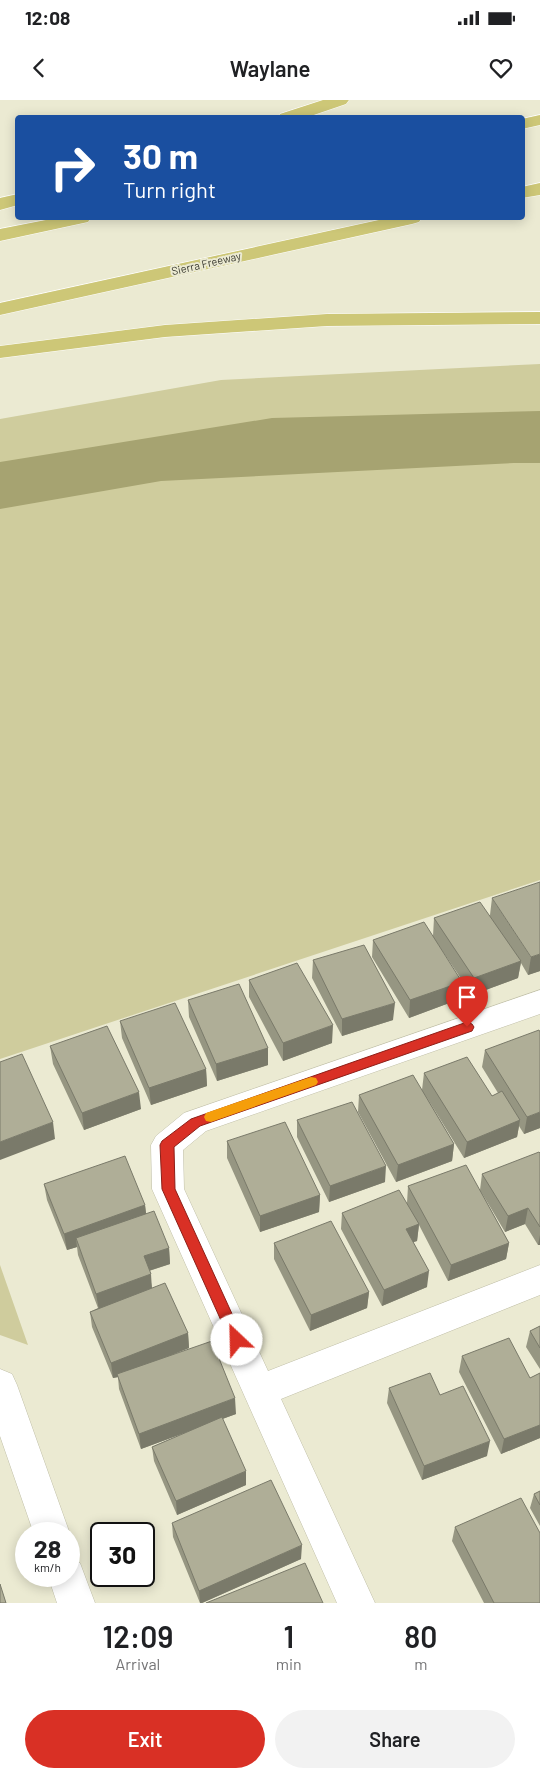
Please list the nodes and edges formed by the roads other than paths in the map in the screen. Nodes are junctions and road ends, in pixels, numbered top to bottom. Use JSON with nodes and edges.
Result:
{"nodes":[{"id":1,"x":340,"y":100,"type":"edge"},
{"id":2,"x":295,"y":115,"type":"edge"},
{"id":3,"x":540,"y":120,"type":"edge"},
{"id":4,"x":525,"y":123,"type":"edge"},
{"id":5,"x":540,"y":189,"type":"edge"},
{"id":6,"x":525,"y":192,"type":"edge"},
{"id":7,"x":15,"y":200,"type":"edge"},
{"id":8,"x":0,"y":204,"type":"edge"},
{"id":9,"x":71,"y":220,"type":"edge"},
{"id":10,"x":403,"y":220,"type":"edge"},
{"id":11,"x":0,"y":235,"type":"edge"},
{"id":12,"x":0,"y":309,"type":"edge"},
{"id":13,"x":540,"y":318,"type":"edge"},
{"id":14,"x":0,"y":352,"type":"edge"},
{"id":15,"x":540,"y":1002,"type":"edge"},
{"id":16,"x":540,"y":1280,"type":"edge"},
{"id":17,"x":0,"y":1385,"type":"edge"},
{"id":18,"x":260,"y":1391,"type":"junction"},
{"id":19,"x":48,"y":1522,"type":"edge"},
{"id":20,"x":71,"y":1587,"type":"edge"},
{"id":21,"x":76,"y":1603,"type":"edge"},
{"id":22,"x":356,"y":1603,"type":"edge"}],
"edges":[{"from":1,"to":2,"type":"highway"},
{"from":3,"to":4,"type":"highway"},
{"from":5,"to":6,"type":"highway"},
{"from":7,"to":8,"type":"highway"},
{"from":9,"to":11,"type":"highway"},
{"from":10,"to":12,"type":"highway","name":"Sierra Freeway"},
{"from":13,"to":14,"type":"highway"},
{"from":15,"to":18,"type":"street"},
{"from":16,"to":18,"type":"street"},
{"from":17,"to":19,"type":"street"},
{"from":18,"to":22,"type":"street"},
{"from":20,"to":21,"type":"street"}]}
